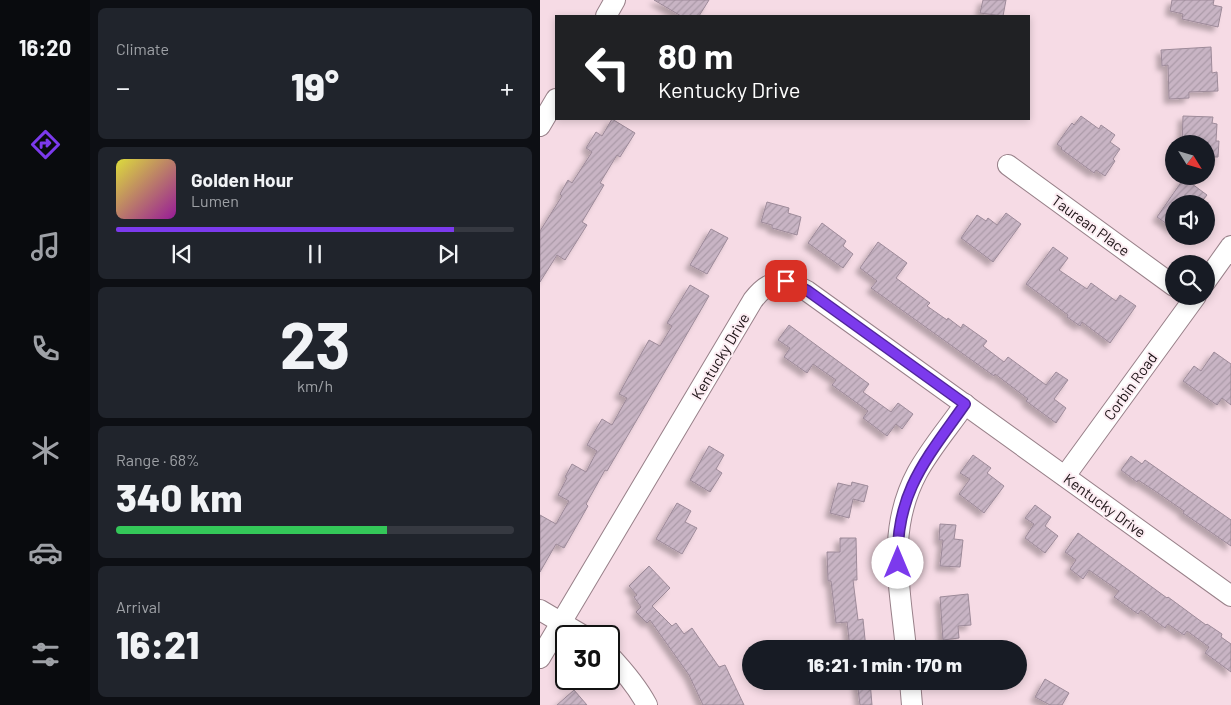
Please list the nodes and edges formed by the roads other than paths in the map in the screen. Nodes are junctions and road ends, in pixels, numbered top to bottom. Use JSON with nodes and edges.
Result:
{"nodes":[{"id":1,"x":615,"y":0,"type":"edge"},
{"id":2,"x":607,"y":15,"type":"edge"},
{"id":3,"x":555,"y":101,"type":"edge"},
{"id":4,"x":540,"y":126,"type":"edge"},
{"id":5,"x":1008,"y":164,"type":"dead end"},
{"id":6,"x":1231,"y":246,"type":"edge"},
{"id":7,"x":1215,"y":268,"type":"edge"},
{"id":8,"x":1165,"y":279,"type":"edge"},
{"id":9,"x":1186,"y":305,"type":"edge"},
{"id":10,"x":965,"y":404,"type":"junction"},
{"id":11,"x":1065,"y":476,"type":"junction"},
{"id":12,"x":1231,"y":596,"type":"edge"},
{"id":13,"x":540,"y":610,"type":"edge"},
{"id":14,"x":561,"y":622,"type":"junction"},
{"id":15,"x":566,"y":625,"type":"edge"},
{"id":16,"x":905,"y":640,"type":"edge"},
{"id":17,"x":540,"y":658,"type":"edge"},
{"id":18,"x":620,"y":667,"type":"edge"},
{"id":19,"x":911,"y":690,"type":"edge"},
{"id":20,"x":647,"y":705,"type":"edge"},
{"id":21,"x":912,"y":705,"type":"edge"}],
"edges":[{"from":1,"to":2,"type":"street"},
{"from":3,"to":4,"type":"street"},
{"from":5,"to":8,"type":"street","name":"Taurean Place"},
{"from":6,"to":7,"type":"street"},
{"from":9,"to":11,"type":"street","name":"Corbin Road"},
{"from":10,"to":11,"type":"street","name":"Kentucky Drive"},
{"from":10,"to":14,"type":"street","name":"Kentucky Drive"},
{"from":10,"to":16,"type":"street"},
{"from":11,"to":12,"type":"street","name":"Kentucky Drive"},
{"from":13,"to":14,"type":"street"},
{"from":14,"to":15,"type":"street"},
{"from":14,"to":17,"type":"street","name":"Kentucky Drive"},
{"from":18,"to":20,"type":"street"},
{"from":19,"to":21,"type":"street"}]}
